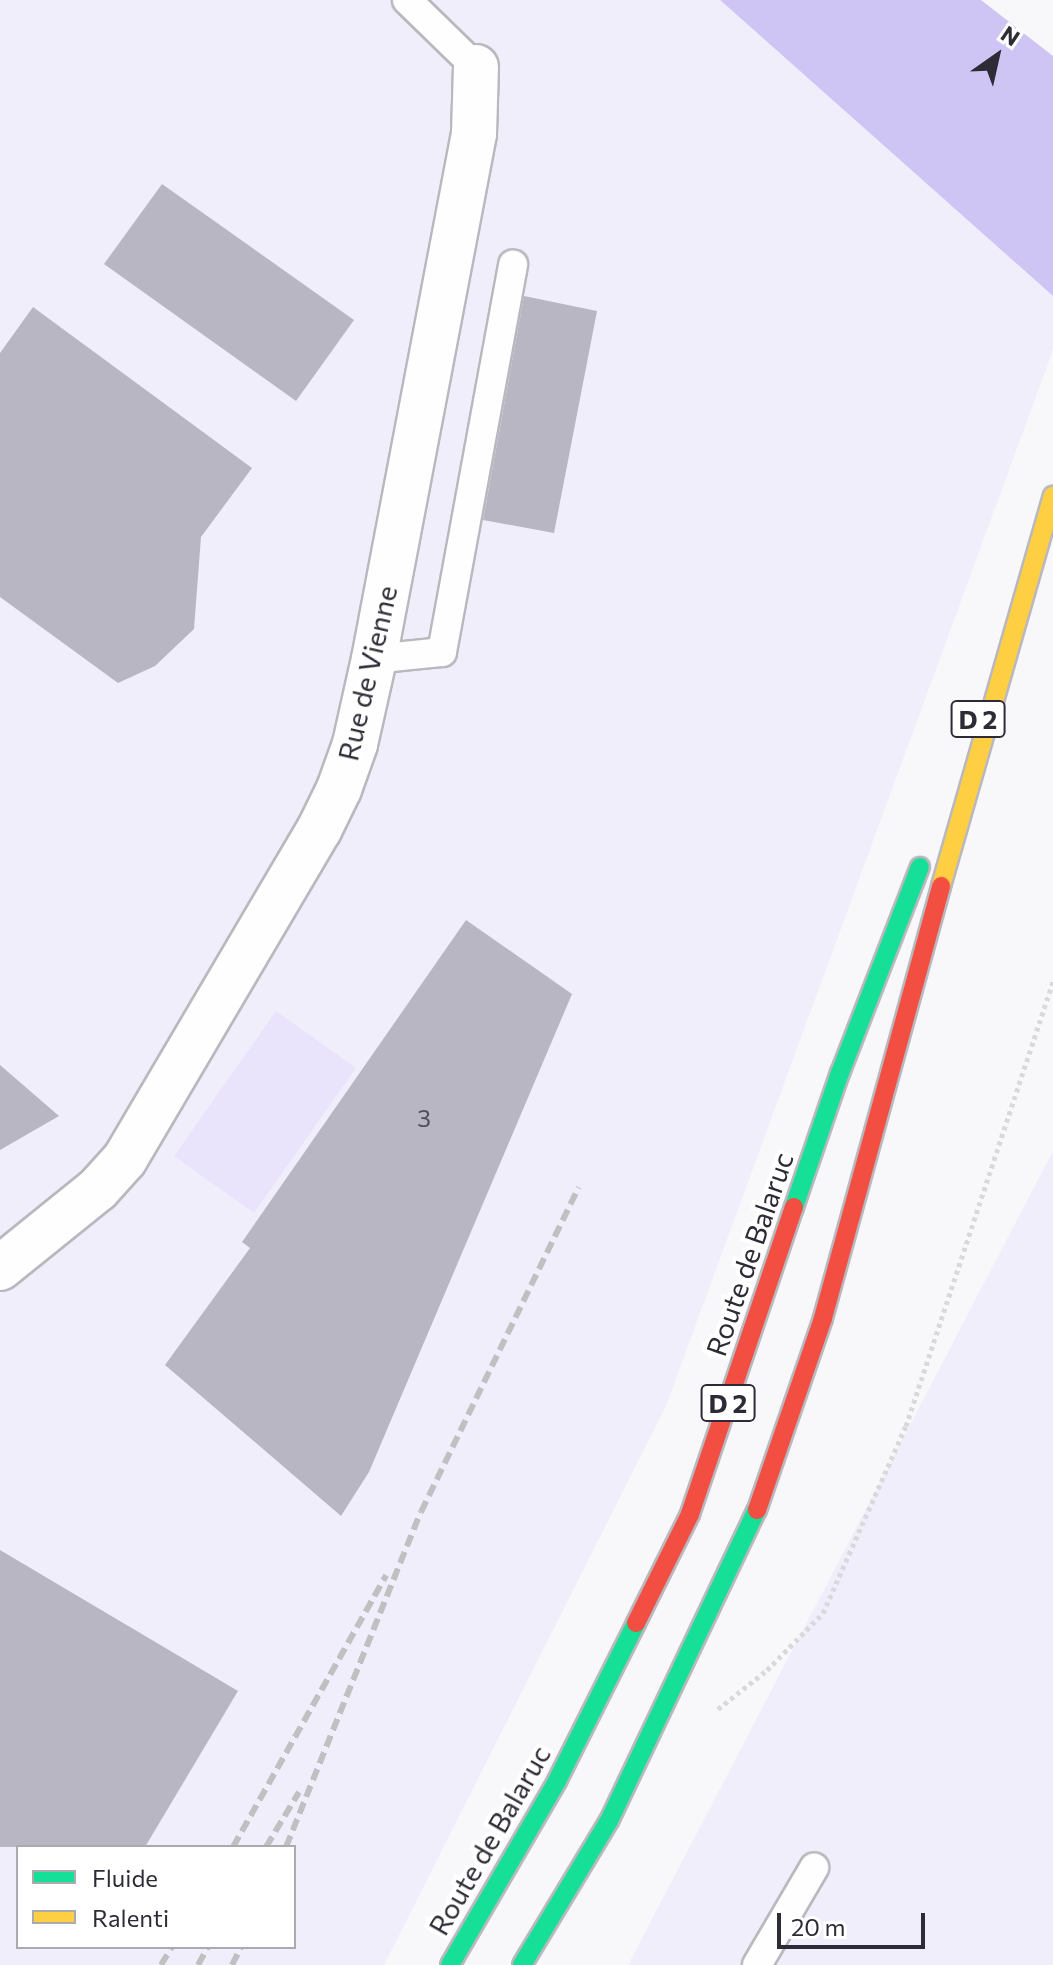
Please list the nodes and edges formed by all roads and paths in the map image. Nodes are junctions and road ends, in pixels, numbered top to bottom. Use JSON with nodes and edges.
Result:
{"nodes":[{"id":1,"x":407,"y":0,"type":"edge"},
{"id":2,"x":476,"y":67,"type":"joint"},
{"id":3,"x":513,"y":264,"type":"dead end"},
{"id":4,"x":1053,"y":496,"type":"edge"},
{"id":5,"x":1014,"y":626,"type":"junction"},
{"id":6,"x":374,"y":659,"type":"junction"},
{"id":7,"x":942,"y":812,"type":"dead end"},
{"id":8,"x":925,"y":856,"type":"dead end"},
{"id":9,"x":1053,"y":981,"type":"edge"},
{"id":10,"x":0,"y":1268,"type":"edge"},
{"id":11,"x":710,"y":1716,"type":"dead end"},
{"id":12,"x":814,"y":1868,"type":"dead end"},
{"id":13,"x":450,"y":1965,"type":"edge"},
{"id":14,"x":522,"y":1965,"type":"edge"},
{"id":15,"x":757,"y":1965,"type":"edge"}],
"edges":[{"from":1,"to":2,"type":"lane","name":"Rue de Vienne"},
{"from":2,"to":6,"type":"street","name":"Rue de Vienne"},
{"from":3,"to":6,"type":"lane"},
{"from":4,"to":5,"type":"main road","number":"D 2"},
{"from":5,"to":7,"type":"main road","number":"D 2"},
{"from":5,"to":14,"type":"main road","number":"D 2"},
{"from":6,"to":10,"type":"street","name":"Rue de Vienne"},
{"from":8,"to":13,"type":"main road","name":"Route de Balaruc","number":"D 2"},
{"from":9,"to":11,"type":"path"},
{"from":12,"to":15,"type":"lane"}]}
